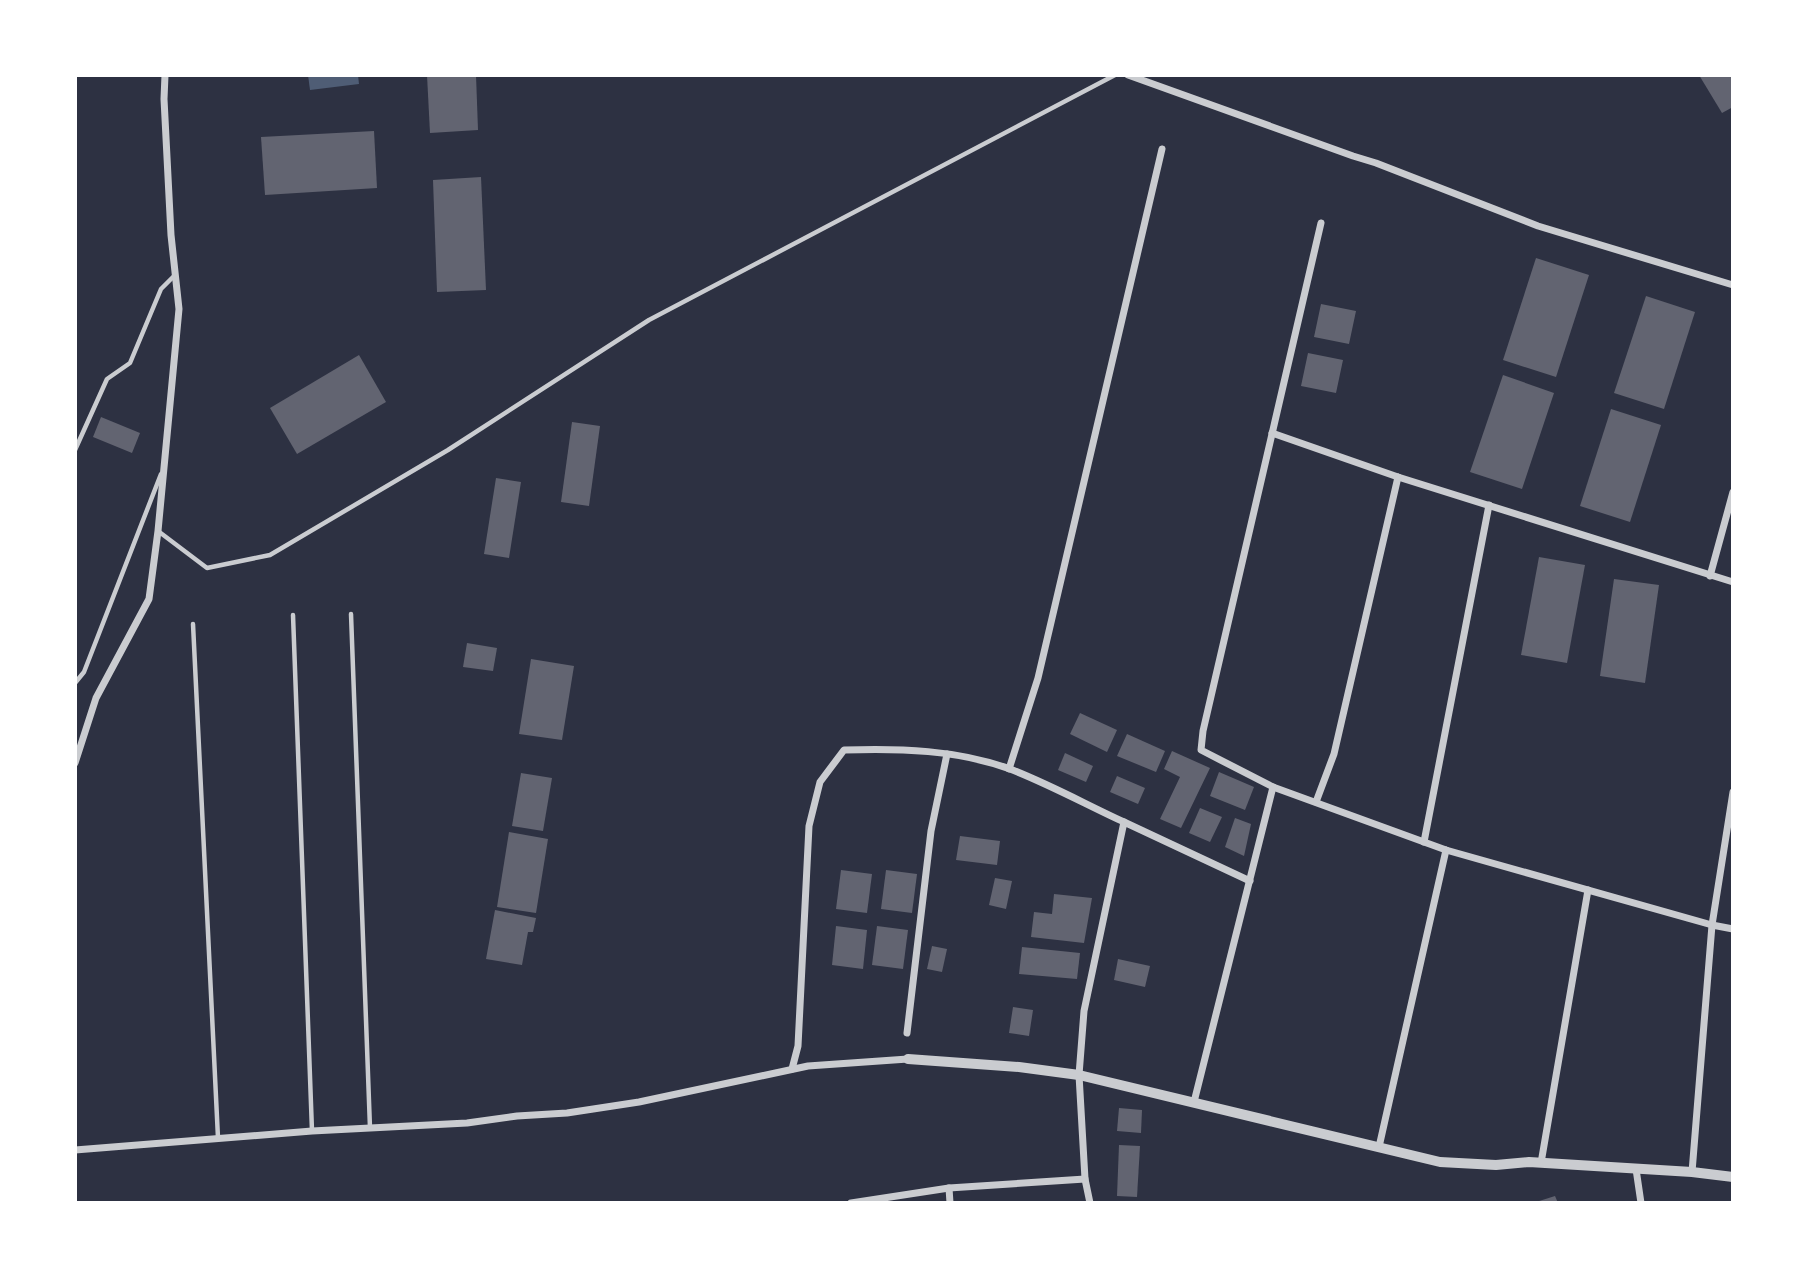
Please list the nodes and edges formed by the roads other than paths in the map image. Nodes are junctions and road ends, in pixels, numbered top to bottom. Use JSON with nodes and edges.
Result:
{"nodes":[{"id":1,"x":165,"y":75,"type":"edge"},
{"id":2,"x":1115,"y":75,"type":"edge"},
{"id":3,"x":1128,"y":75,"type":"edge"},
{"id":4,"x":1162,"y":149,"type":"dead end"},
{"id":5,"x":1321,"y":223,"type":"dead end"},
{"id":6,"x":176,"y":275,"type":"junction"},
{"id":7,"x":1733,"y":285,"type":"edge"},
{"id":8,"x":1272,"y":433,"type":"junction"},
{"id":9,"x":75,"y":450,"type":"edge"},
{"id":10,"x":165,"y":465,"type":"junction"},
{"id":11,"x":1398,"y":477,"type":"junction"},
{"id":12,"x":1733,"y":492,"type":"edge"},
{"id":13,"x":1489,"y":505,"type":"junction"},
{"id":14,"x":158,"y":531,"type":"junction"},
{"id":15,"x":1710,"y":576,"type":"junction"},
{"id":16,"x":1733,"y":582,"type":"edge"},
{"id":17,"x":351,"y":614,"type":"dead end"},
{"id":18,"x":293,"y":615,"type":"dead end"},
{"id":19,"x":193,"y":624,"type":"dead end"},
{"id":20,"x":75,"y":684,"type":"edge"},
{"id":21,"x":947,"y":754,"type":"junction"},
{"id":22,"x":75,"y":763,"type":"edge"},
{"id":23,"x":1009,"y":769,"type":"junction"},
{"id":24,"x":1273,"y":787,"type":"junction"},
{"id":25,"x":1733,"y":792,"type":"edge"},
{"id":26,"x":1316,"y":802,"type":"junction"},
{"id":27,"x":1124,"y":822,"type":"junction"},
{"id":28,"x":1424,"y":842,"type":"junction"},
{"id":29,"x":1446,"y":850,"type":"junction"},
{"id":30,"x":1250,"y":881,"type":"junction"},
{"id":31,"x":1588,"y":890,"type":"junction"},
{"id":32,"x":1712,"y":925,"type":"junction"},
{"id":33,"x":1733,"y":929,"type":"edge"},
{"id":34,"x":907,"y":1033,"type":"dead end"},
{"id":35,"x":908,"y":1059,"type":"joint"},
{"id":36,"x":792,"y":1069,"type":"junction"},
{"id":37,"x":1079,"y":1075,"type":"junction"},
{"id":38,"x":1194,"y":1102,"type":"junction"},
{"id":39,"x":370,"y":1128,"type":"junction"},
{"id":40,"x":312,"y":1131,"type":"junction"},
{"id":41,"x":218,"y":1138,"type":"junction"},
{"id":42,"x":1379,"y":1147,"type":"junction"},
{"id":43,"x":75,"y":1150,"type":"edge"},
{"id":44,"x":1541,"y":1163,"type":"junction"},
{"id":45,"x":1636,"y":1169,"type":"junction"},
{"id":46,"x":1692,"y":1172,"type":"junction"},
{"id":47,"x":1733,"y":1177,"type":"edge"},
{"id":48,"x":1086,"y":1179,"type":"junction"},
{"id":49,"x":949,"y":1188,"type":"junction"},
{"id":50,"x":851,"y":1203,"type":"edge"},
{"id":51,"x":950,"y":1203,"type":"edge"},
{"id":52,"x":1090,"y":1203,"type":"edge"},
{"id":53,"x":1641,"y":1203,"type":"edge"}],
"edges":[{"from":1,"to":6,"type":"street"},
{"from":2,"to":14,"type":"lane"},
{"from":3,"to":7,"type":"street"},
{"from":4,"to":23,"type":"street"},
{"from":5,"to":8,"type":"street"},
{"from":6,"to":9,"type":"lane"},
{"from":6,"to":10,"type":"street"},
{"from":8,"to":11,"type":"street"},
{"from":8,"to":24,"type":"street"},
{"from":10,"to":14,"type":"street"},
{"from":10,"to":20,"type":"lane"},
{"from":11,"to":13,"type":"street"},
{"from":11,"to":26,"type":"street"},
{"from":12,"to":15,"type":"street"},
{"from":13,"to":15,"type":"street"},
{"from":13,"to":28,"type":"street"},
{"from":14,"to":22,"type":"street"},
{"from":15,"to":16,"type":"street"},
{"from":17,"to":39,"type":"lane"},
{"from":18,"to":40,"type":"lane"},
{"from":19,"to":41,"type":"lane"},
{"from":21,"to":23,"type":"street"},
{"from":21,"to":34,"type":"street"},
{"from":21,"to":36,"type":"street"},
{"from":23,"to":27,"type":"street"},
{"from":24,"to":26,"type":"street"},
{"from":24,"to":30,"type":"street"},
{"from":25,"to":32,"type":"street"},
{"from":26,"to":28,"type":"street"},
{"from":27,"to":30,"type":"street"},
{"from":27,"to":37,"type":"street"},
{"from":28,"to":29,"type":"street"},
{"from":29,"to":31,"type":"street"},
{"from":29,"to":42,"type":"street"},
{"from":30,"to":38,"type":"street"},
{"from":31,"to":32,"type":"street"},
{"from":31,"to":44,"type":"street"},
{"from":32,"to":33,"type":"street"},
{"from":32,"to":46,"type":"street"},
{"from":35,"to":36,"type":"street"},
{"from":35,"to":37,"type":"street"},
{"from":36,"to":39,"type":"street"},
{"from":37,"to":38,"type":"street"},
{"from":37,"to":48,"type":"street"},
{"from":38,"to":42,"type":"street"},
{"from":39,"to":40,"type":"street"},
{"from":40,"to":41,"type":"street"},
{"from":41,"to":43,"type":"street"},
{"from":42,"to":44,"type":"street"},
{"from":44,"to":45,"type":"street"},
{"from":45,"to":46,"type":"street"},
{"from":45,"to":53,"type":"street"},
{"from":46,"to":47,"type":"street"},
{"from":48,"to":49,"type":"street"},
{"from":48,"to":52,"type":"street"},
{"from":49,"to":50,"type":"street"},
{"from":49,"to":51,"type":"street"}]}
